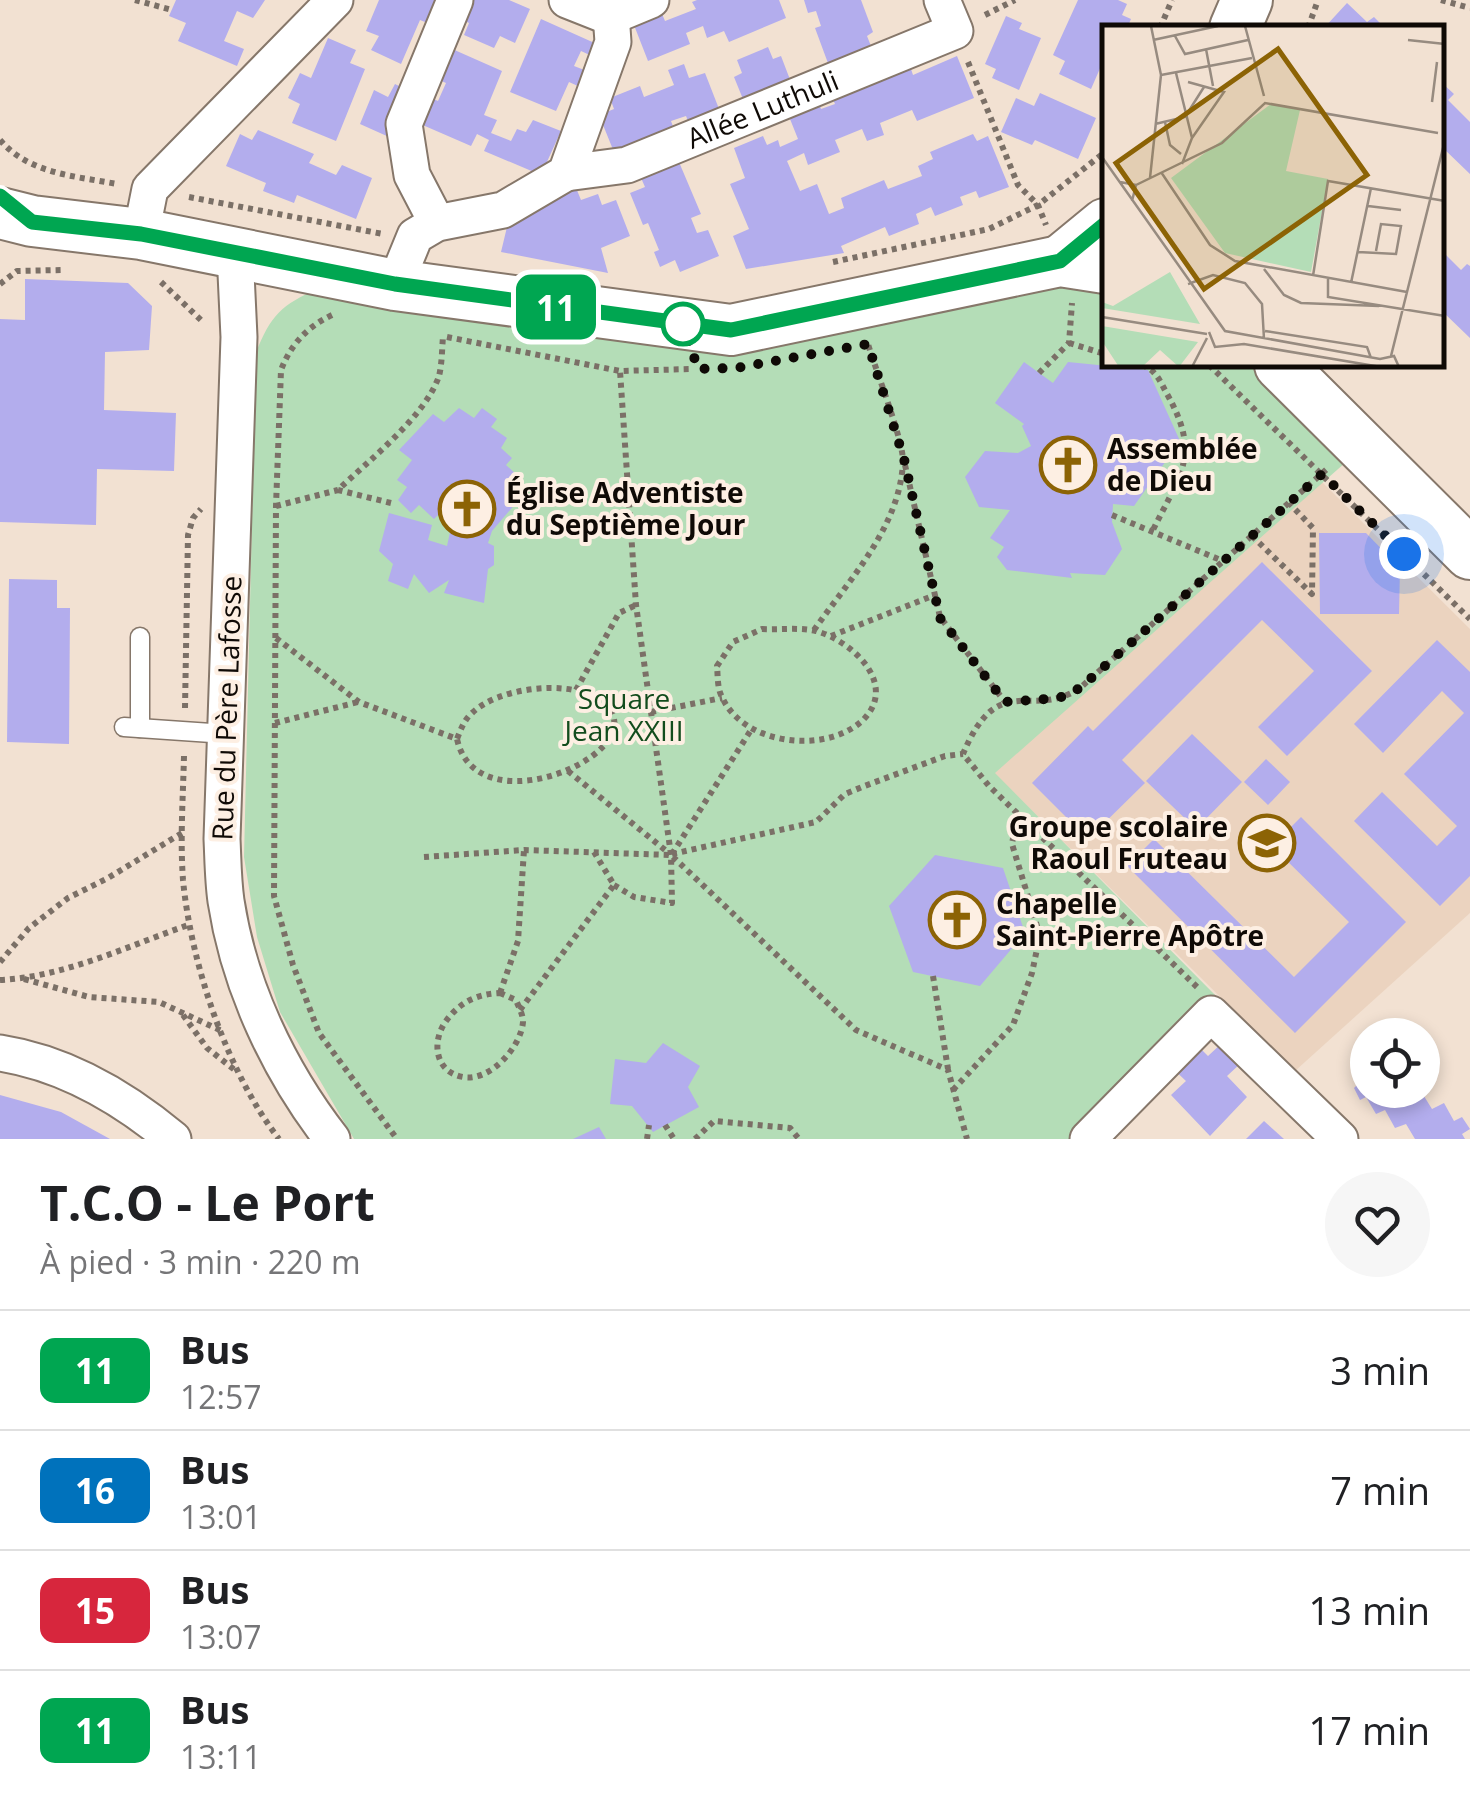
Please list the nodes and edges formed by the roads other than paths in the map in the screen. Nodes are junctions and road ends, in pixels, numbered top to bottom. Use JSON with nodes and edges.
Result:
{"nodes":[{"id":1,"x":336,"y":0,"type":"edge"},
{"id":2,"x":454,"y":0,"type":"edge"},
{"id":3,"x":567,"y":0,"type":"edge"},
{"id":4,"x":651,"y":0,"type":"edge"},
{"id":5,"x":1247,"y":0,"type":"edge"},
{"id":6,"x":610,"y":9,"type":"edge"},
{"id":7,"x":948,"y":15,"type":"edge"},
{"id":8,"x":1236,"y":25,"type":"edge"},
{"id":9,"x":566,"y":173,"type":"junction"},
{"id":10,"x":8,"y":217,"type":"edge"},
{"id":11,"x":1102,"y":231,"type":"edge"},
{"id":12,"x":149,"y":233,"type":"junction"},
{"id":13,"x":415,"y":249,"type":"junction"},
{"id":14,"x":236,"y":252,"type":"junction"},
{"id":15,"x":1076,"y":289,"type":"edge"},
{"id":16,"x":1282,"y":368,"type":"edge"},
{"id":17,"x":1470,"y":554,"type":"edge"},
{"id":18,"x":140,"y":637,"type":"dead end"},
{"id":19,"x":226,"y":734,"type":"junction"},
{"id":20,"x":0,"y":1053,"type":"edge"},
{"id":21,"x":173,"y":1139,"type":"edge"},
{"id":22,"x":332,"y":1139,"type":"edge"},
{"id":23,"x":1088,"y":1139,"type":"edge"},
{"id":24,"x":1340,"y":1139,"type":"edge"}],
"edges":[{"from":1,"to":12,"type":"street"},
{"from":2,"to":13,"type":"street"},
{"from":3,"to":6,"type":"street"},
{"from":4,"to":6,"type":"street"},
{"from":5,"to":8,"type":"street"},
{"from":6,"to":9,"type":"street"},
{"from":7,"to":9,"type":"street","name":"Allée Luthuli"},
{"from":9,"to":13,"type":"street"},
{"from":10,"to":12,"type":"street"},
{"from":11,"to":15,"type":"street"},
{"from":12,"to":14,"type":"street"},
{"from":13,"to":14,"type":"street"},
{"from":13,"to":15,"type":"street"},
{"from":14,"to":19,"type":"street","name":"Rue du Père Lafosse"},
{"from":16,"to":17,"type":"street"},
{"from":18,"to":19,"type":"lane"},
{"from":19,"to":22,"type":"street","name":"Rue du Père Lafosse"},
{"from":20,"to":21,"type":"street"},
{"from":23,"to":24,"type":"street"}]}
